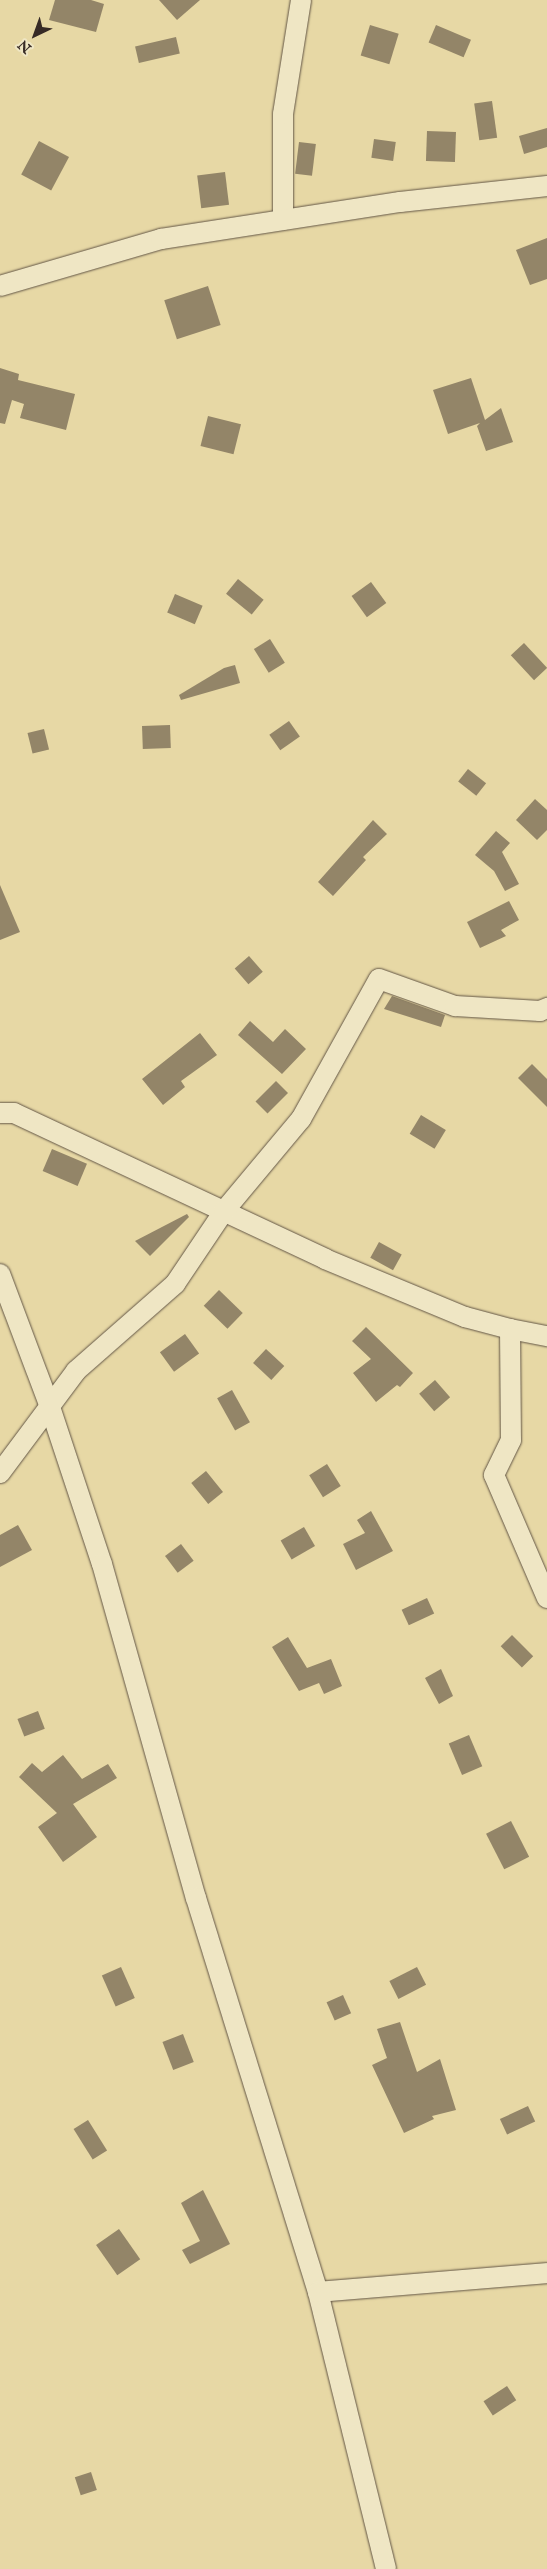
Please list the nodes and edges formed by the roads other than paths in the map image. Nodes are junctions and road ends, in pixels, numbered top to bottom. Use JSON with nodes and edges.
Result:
{"nodes":[{"id":1,"x":301,"y":0,"type":"edge"},
{"id":2,"x":547,"y":186,"type":"edge"},
{"id":3,"x":283,"y":220,"type":"junction"},
{"id":4,"x":0,"y":286,"type":"edge"},
{"id":5,"x":547,"y":1008,"type":"edge"},
{"id":6,"x":0,"y":1113,"type":"edge"},
{"id":7,"x":224,"y":1211,"type":"junction"},
{"id":8,"x":0,"y":1274,"type":"edge"},
{"id":9,"x":510,"y":1329,"type":"junction"},
{"id":10,"x":547,"y":1336,"type":"edge"},
{"id":11,"x":50,"y":1407,"type":"junction"},
{"id":12,"x":0,"y":1473,"type":"edge"},
{"id":13,"x":547,"y":1598,"type":"edge"},
{"id":14,"x":547,"y":2273,"type":"edge"},
{"id":15,"x":318,"y":2292,"type":"junction"},
{"id":16,"x":386,"y":2569,"type":"edge"}],
"edges":[{"from":1,"to":3,"type":"street"},
{"from":2,"to":3,"type":"street"},
{"from":3,"to":4,"type":"street"},
{"from":5,"to":7,"type":"street"},
{"from":6,"to":7,"type":"street"},
{"from":7,"to":9,"type":"street"},
{"from":7,"to":11,"type":"street"},
{"from":8,"to":11,"type":"street"},
{"from":9,"to":10,"type":"street"},
{"from":9,"to":13,"type":"street"},
{"from":11,"to":12,"type":"street"},
{"from":11,"to":15,"type":"street"},
{"from":14,"to":15,"type":"street"},
{"from":15,"to":16,"type":"street"}]}
